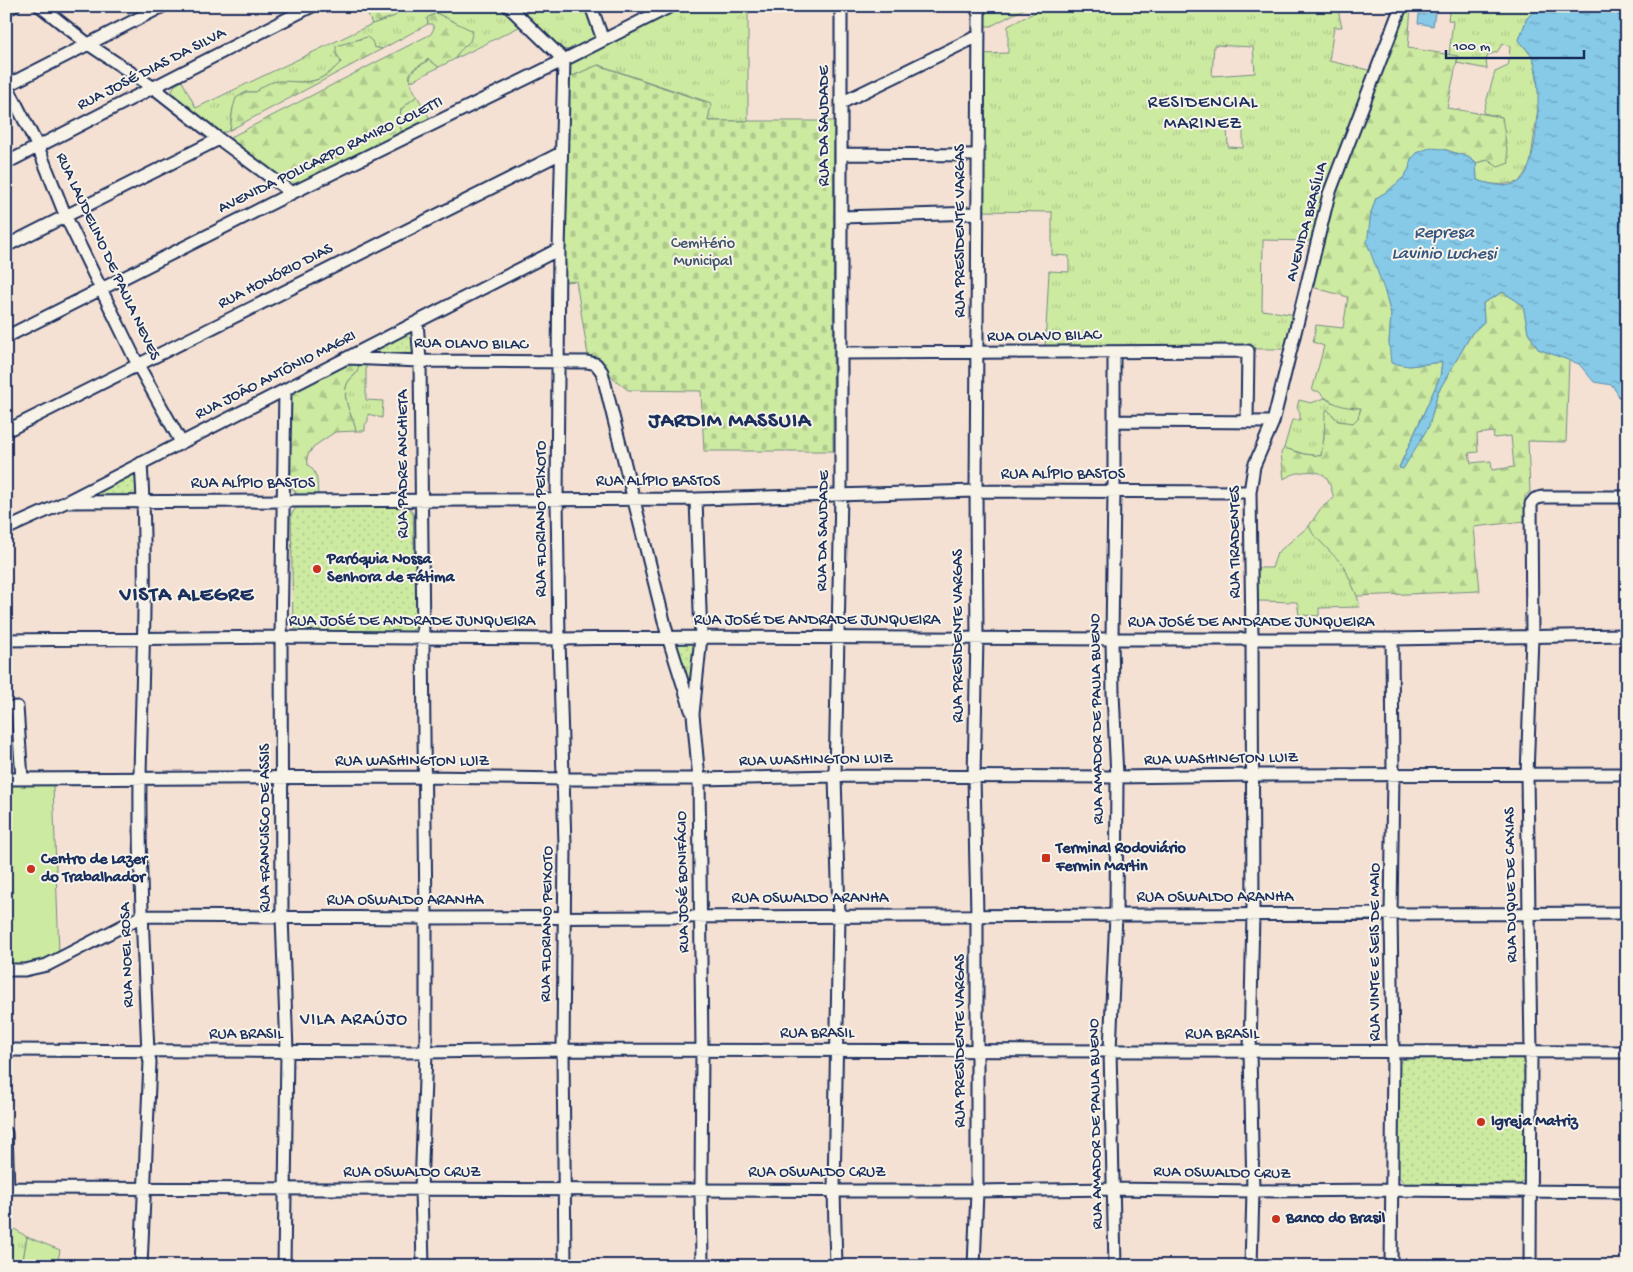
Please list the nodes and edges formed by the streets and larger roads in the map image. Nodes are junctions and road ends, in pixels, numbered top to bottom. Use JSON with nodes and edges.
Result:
{"nodes":[{"id":1,"x":14,"y":6,"type":"edge"},
{"id":2,"x":40,"y":6,"type":"edge"},
{"id":3,"x":163,"y":6,"type":"edge"},
{"id":4,"x":312,"y":6,"type":"edge"},
{"id":5,"x":508,"y":6,"type":"edge"},
{"id":6,"x":591,"y":6,"type":"edge"},
{"id":7,"x":671,"y":6,"type":"edge"},
{"id":8,"x":841,"y":6,"type":"edge"},
{"id":9,"x":975,"y":6,"type":"edge"},
{"id":10,"x":1400,"y":6,"type":"edge"},
{"id":11,"x":6,"y":10,"type":"edge"},
{"id":12,"x":978,"y":36,"type":"junction"},
{"id":13,"x":603,"y":40,"type":"junction"},
{"id":14,"x":88,"y":44,"type":"junction"},
{"id":15,"x":564,"y":60,"type":"junction"},
{"id":16,"x":6,"y":85,"type":"edge"},
{"id":17,"x":154,"y":88,"type":"junction"},
{"id":18,"x":841,"y":103,"type":"junction"},
{"id":19,"x":219,"y":139,"type":"junction"},
{"id":20,"x":38,"y":147,"type":"junction"},
{"id":21,"x":561,"y":153,"type":"junction"},
{"id":22,"x":841,"y":154,"type":"junction"},
{"id":23,"x":977,"y":154,"type":"junction"},
{"id":24,"x":6,"y":163,"type":"edge"},
{"id":25,"x":292,"y":193,"type":"junction"},
{"id":26,"x":977,"y":213,"type":"junction"},
{"id":27,"x":66,"y":216,"type":"junction"},
{"id":28,"x":841,"y":217,"type":"junction"},
{"id":29,"x":6,"y":246,"type":"edge"},
{"id":30,"x":559,"y":249,"type":"junction"},
{"id":31,"x":101,"y":290,"type":"junction"},
{"id":32,"x":417,"y":322,"type":"junction"},
{"id":33,"x":6,"y":337,"type":"edge"},
{"id":34,"x":1114,"y":352,"type":"junction"},
{"id":35,"x":841,"y":353,"type":"junction"},
{"id":36,"x":976,"y":354,"type":"junction"},
{"id":37,"x":346,"y":358,"type":"junction"},
{"id":38,"x":420,"y":361,"type":"junction"},
{"id":39,"x":559,"y":362,"type":"junction"},
{"id":40,"x":138,"y":365,"type":"junction"},
{"id":41,"x":285,"y":390,"type":"junction"},
{"id":42,"x":1114,"y":420,"type":"junction"},
{"id":43,"x":1247,"y":421,"type":"junction"},
{"id":44,"x":1273,"y":422,"type":"junction"},
{"id":45,"x":6,"y":431,"type":"edge"},
{"id":46,"x":182,"y":442,"type":"junction"},
{"id":47,"x":141,"y":463,"type":"junction"},
{"id":48,"x":976,"y":491,"type":"junction"},
{"id":49,"x":1114,"y":491,"type":"junction"},
{"id":50,"x":1250,"y":492,"type":"junction"},
{"id":51,"x":841,"y":494,"type":"junction"},
{"id":52,"x":1627,"y":497,"type":"edge"},
{"id":53,"x":557,"y":499,"type":"junction"},
{"id":54,"x":634,"y":499,"type":"junction"},
{"id":55,"x":696,"y":499,"type":"junction"},
{"id":56,"x":284,"y":500,"type":"junction"},
{"id":57,"x":420,"y":500,"type":"junction"},
{"id":58,"x":144,"y":501,"type":"junction"},
{"id":59,"x":66,"y":502,"type":"junction"},
{"id":60,"x":6,"y":529,"type":"edge"},
{"id":61,"x":1627,"y":635,"type":"edge"},
{"id":62,"x":668,"y":637,"type":"junction"},
{"id":63,"x":701,"y":637,"type":"junction"},
{"id":64,"x":1532,"y":637,"type":"junction"},
{"id":65,"x":281,"y":638,"type":"junction"},
{"id":66,"x":422,"y":638,"type":"junction"},
{"id":67,"x":559,"y":638,"type":"junction"},
{"id":68,"x":839,"y":638,"type":"junction"},
{"id":69,"x":977,"y":638,"type":"junction"},
{"id":70,"x":1252,"y":638,"type":"junction"},
{"id":71,"x":144,"y":639,"type":"junction"},
{"id":72,"x":1112,"y":639,"type":"junction"},
{"id":73,"x":1392,"y":639,"type":"junction"},
{"id":74,"x":6,"y":640,"type":"edge"},
{"id":75,"x":12,"y":708,"type":"edge"},
{"id":76,"x":692,"y":714,"type":"junction"},
{"id":77,"x":1627,"y":774,"type":"edge"},
{"id":78,"x":1252,"y":775,"type":"junction"},
{"id":79,"x":1393,"y":775,"type":"junction"},
{"id":80,"x":1527,"y":775,"type":"junction"},
{"id":81,"x":836,"y":776,"type":"junction"},
{"id":82,"x":974,"y":776,"type":"junction"},
{"id":83,"x":140,"y":777,"type":"junction"},
{"id":84,"x":424,"y":777,"type":"junction"},
{"id":85,"x":282,"y":778,"type":"junction"},
{"id":86,"x":1117,"y":778,"type":"junction"},
{"id":87,"x":6,"y":779,"type":"edge"},
{"id":88,"x":22,"y":779,"type":"junction"},
{"id":89,"x":564,"y":779,"type":"junction"},
{"id":90,"x":699,"y":779,"type":"junction"},
{"id":91,"x":1391,"y":913,"type":"junction"},
{"id":92,"x":1528,"y":913,"type":"junction"},
{"id":93,"x":1627,"y":913,"type":"edge"},
{"id":94,"x":1253,"y":914,"type":"junction"},
{"id":95,"x":839,"y":915,"type":"junction"},
{"id":96,"x":977,"y":915,"type":"junction"},
{"id":97,"x":1116,"y":915,"type":"junction"},
{"id":98,"x":142,"y":916,"type":"junction"},
{"id":99,"x":282,"y":916,"type":"junction"},
{"id":100,"x":563,"y":916,"type":"junction"},
{"id":101,"x":701,"y":916,"type":"junction"},
{"id":102,"x":426,"y":918,"type":"junction"},
{"id":103,"x":6,"y":970,"type":"edge"},
{"id":104,"x":6,"y":1050,"type":"edge"},
{"id":105,"x":563,"y":1050,"type":"junction"},
{"id":106,"x":702,"y":1050,"type":"junction"},
{"id":107,"x":838,"y":1050,"type":"junction"},
{"id":108,"x":1110,"y":1050,"type":"junction"},
{"id":109,"x":286,"y":1051,"type":"junction"},
{"id":110,"x":976,"y":1051,"type":"junction"},
{"id":111,"x":1250,"y":1051,"type":"junction"},
{"id":112,"x":148,"y":1052,"type":"junction"},
{"id":113,"x":426,"y":1052,"type":"junction"},
{"id":114,"x":1393,"y":1052,"type":"junction"},
{"id":115,"x":1627,"y":1052,"type":"edge"},
{"id":116,"x":1531,"y":1053,"type":"junction"},
{"id":117,"x":6,"y":1133,"type":"edge"},
{"id":118,"x":7,"y":1188,"type":"edge"},
{"id":119,"x":144,"y":1189,"type":"junction"},
{"id":120,"x":284,"y":1189,"type":"junction"},
{"id":121,"x":421,"y":1189,"type":"junction"},
{"id":122,"x":565,"y":1189,"type":"junction"},
{"id":123,"x":701,"y":1189,"type":"junction"},
{"id":124,"x":1113,"y":1189,"type":"junction"},
{"id":125,"x":834,"y":1190,"type":"junction"},
{"id":126,"x":1392,"y":1190,"type":"junction"},
{"id":127,"x":977,"y":1191,"type":"junction"},
{"id":128,"x":1253,"y":1191,"type":"junction"},
{"id":129,"x":1530,"y":1191,"type":"junction"},
{"id":130,"x":1627,"y":1192,"type":"edge"},
{"id":131,"x":141,"y":1266,"type":"edge"},
{"id":132,"x":284,"y":1266,"type":"edge"},
{"id":133,"x":423,"y":1266,"type":"edge"},
{"id":134,"x":565,"y":1266,"type":"edge"},
{"id":135,"x":702,"y":1266,"type":"edge"},
{"id":136,"x":836,"y":1266,"type":"edge"},
{"id":137,"x":974,"y":1266,"type":"edge"},
{"id":138,"x":1115,"y":1266,"type":"edge"},
{"id":139,"x":1251,"y":1266,"type":"edge"},
{"id":140,"x":1391,"y":1266,"type":"edge"},
{"id":141,"x":1530,"y":1266,"type":"edge"}],
"edges":[{"from":1,"to":11,"type":"street"},
{"from":2,"to":14,"type":"street"},
{"from":3,"to":14,"type":"street"},
{"from":4,"to":17,"type":"street","name":"RUA JOSÉ DIAS DA SILVA"},
{"from":5,"to":15,"type":"street"},
{"from":6,"to":13,"type":"street"},
{"from":7,"to":13,"type":"street","name":"AVENIDA POLICARPO RAMIRO COLETTI"},
{"from":8,"to":18,"type":"street","name":"RUA DA SAUDADE"},
{"from":9,"to":12,"type":"street","name":"RUA PRESIDENTE VARGAS"},
{"from":10,"to":44,"type":"street","name":"AVENIDA BRASÍLIA"},
{"from":12,"to":18,"type":"street"},
{"from":12,"to":23,"type":"street","name":"RUA PRESIDENTE VARGAS"},
{"from":13,"to":15,"type":"street","name":"AVENIDA POLICARPO RAMIRO COLETTI"},
{"from":14,"to":16,"type":"street"},
{"from":14,"to":17,"type":"street"},
{"from":15,"to":21,"type":"street","name":"RUA FLORIANO PEIXOTO"},
{"from":15,"to":25,"type":"street","name":"AVENIDA POLICARPO RAMIRO COLETTI"},
{"from":16,"to":20,"type":"street","name":"RUA LAUDELINO DE PAULA NEVES"},
{"from":17,"to":19,"type":"street"},
{"from":17,"to":20,"type":"street","name":"RUA JOSÉ DIAS DA SILVA"},
{"from":18,"to":22,"type":"street","name":"RUA DA SAUDADE"},
{"from":19,"to":25,"type":"street"},
{"from":19,"to":27,"type":"street"},
{"from":20,"to":24,"type":"street","name":"RUA JOSÉ DIAS DA SILVA"},
{"from":20,"to":27,"type":"street","name":"RUA LAUDELINO DE PAULA NEVES"},
{"from":21,"to":30,"type":"street","name":"RUA FLORIANO PEIXOTO"},
{"from":21,"to":40,"type":"street","name":"RUA HONÓRIO DIAS"},
{"from":22,"to":23,"type":"street"},
{"from":22,"to":28,"type":"street","name":"RUA DA SAUDADE"},
{"from":23,"to":26,"type":"street","name":"RUA PRESIDENTE VARGAS"},
{"from":25,"to":31,"type":"street","name":"AVENIDA POLICARPO RAMIRO COLETTI"},
{"from":26,"to":28,"type":"street"},
{"from":26,"to":36,"type":"street","name":"RUA PRESIDENTE VARGAS"},
{"from":27,"to":29,"type":"street"},
{"from":27,"to":31,"type":"street","name":"RUA LAUDELINO DE PAULA NEVES"},
{"from":28,"to":35,"type":"street","name":"RUA DA SAUDADE"},
{"from":30,"to":32,"type":"street","name":"RUA JOÃO ANTÔNIO MAGRI"},
{"from":30,"to":39,"type":"street","name":"RUA FLORIANO PEIXOTO"},
{"from":31,"to":33,"type":"street","name":"AVENIDA POLICARPO RAMIRO COLETTI"},
{"from":31,"to":40,"type":"street","name":"RUA LAUDELINO DE PAULA NEVES"},
{"from":32,"to":37,"type":"street","name":"RUA JOÃO ANTÔNIO MAGRI"},
{"from":32,"to":38,"type":"street","name":"RUA PADRE ANCHIETA"},
{"from":34,"to":36,"type":"street","name":"RUA OLAVO BILAC"},
{"from":34,"to":42,"type":"street","name":"RUA AMADOR DE PAULA BUENO"},
{"from":34,"to":43,"type":"street","name":"RUA OLAVO BILAC"},
{"from":35,"to":36,"type":"street","name":"RUA OLAVO BILAC"},
{"from":35,"to":51,"type":"street","name":"RUA DA SAUDADE"},
{"from":36,"to":48,"type":"street","name":"RUA PRESIDENTE VARGAS"},
{"from":37,"to":38,"type":"street","name":"RUA OLAVO BILAC"},
{"from":37,"to":41,"type":"street","name":"RUA JOÃO ANTÔNIO MAGRI"},
{"from":38,"to":39,"type":"street","name":"RUA OLAVO BILAC"},
{"from":38,"to":57,"type":"street","name":"RUA PADRE ANCHIETA"},
{"from":39,"to":53,"type":"street","name":"RUA FLORIANO PEIXOTO"},
{"from":39,"to":54,"type":"street","name":"RUA OLAVO BILAC"},
{"from":40,"to":45,"type":"street","name":"RUA HONÓRIO DIAS"},
{"from":40,"to":46,"type":"street","name":"RUA LAUDELINO DE PAULA NEVES"},
{"from":41,"to":46,"type":"street","name":"RUA JOÃO ANTÔNIO MAGRI"},
{"from":41,"to":56,"type":"street","name":"RUA FRANCISCO DE ASSIS"},
{"from":42,"to":43,"type":"street"},
{"from":42,"to":49,"type":"street","name":"RUA AMADOR DE PAULA BUENO"},
{"from":43,"to":44,"type":"street"},
{"from":44,"to":50,"type":"street","name":"RUA TIRADENTES"},
{"from":46,"to":47,"type":"street","name":"RUA JOÃO ANTÔNIO MAGRI"},
{"from":47,"to":58,"type":"street","name":"RUA NOEL ROSA"},
{"from":47,"to":59,"type":"street","name":"RUA JOÃO ANTÔNIO MAGRI"},
{"from":48,"to":49,"type":"street","name":"RUA ALÍPIO BASTOS"},
{"from":48,"to":51,"type":"street","name":"RUA ALÍPIO BASTOS"},
{"from":48,"to":69,"type":"street","name":"RUA PRESIDENTE VARGAS"},
{"from":49,"to":50,"type":"street","name":"RUA ALÍPIO BASTOS"},
{"from":49,"to":72,"type":"street","name":"RUA AMADOR DE PAULA BUENO"},
{"from":50,"to":70,"type":"street","name":"RUA TIRADENTES"},
{"from":51,"to":55,"type":"street","name":"RUA ALÍPIO BASTOS"},
{"from":51,"to":68,"type":"street","name":"RUA DA SAUDADE"},
{"from":52,"to":64,"type":"street","name":"RUA DUQUE DE CAXIAS"},
{"from":53,"to":54,"type":"street","name":"RUA ALÍPIO BASTOS"},
{"from":53,"to":57,"type":"street","name":"RUA ALÍPIO BASTOS"},
{"from":53,"to":67,"type":"street","name":"RUA FLORIANO PEIXOTO"},
{"from":54,"to":55,"type":"street","name":"RUA ALÍPIO BASTOS"},
{"from":54,"to":62,"type":"street"},
{"from":55,"to":63,"type":"street","name":"RUA JOSÉ BONIFÁCIO"},
{"from":56,"to":57,"type":"street","name":"RUA ALÍPIO BASTOS"},
{"from":56,"to":58,"type":"street","name":"RUA ALÍPIO BASTOS"},
{"from":56,"to":65,"type":"street","name":"RUA FRANCISCO DE ASSIS"},
{"from":57,"to":66,"type":"street","name":"RUA PADRE ANCHIETA"},
{"from":58,"to":59,"type":"street","name":"RUA ALÍPIO BASTOS"},
{"from":58,"to":71,"type":"street","name":"RUA NOEL ROSA"},
{"from":59,"to":60,"type":"street","name":"RUA JOÃO ANTÔNIO MAGRI"},
{"from":61,"to":64,"type":"street","name":"RUA JOSÉ DE ANDRADE JUNQUEIRA"},
{"from":62,"to":63,"type":"street","name":"RUA JOSÉ DE ANDRADE JUNQUEIRA"},
{"from":62,"to":67,"type":"street","name":"RUA JOSÉ DE ANDRADE JUNQUEIRA"},
{"from":62,"to":76,"type":"street"},
{"from":63,"to":68,"type":"street","name":"RUA JOSÉ DE ANDRADE JUNQUEIRA"},
{"from":63,"to":76,"type":"street","name":"RUA JOSÉ BONIFÁCIO"},
{"from":64,"to":73,"type":"street","name":"RUA JOSÉ DE ANDRADE JUNQUEIRA"},
{"from":64,"to":80,"type":"street","name":"RUA DUQUE DE CAXIAS"},
{"from":65,"to":66,"type":"street","name":"RUA JOSÉ DE ANDRADE JUNQUEIRA"},
{"from":65,"to":71,"type":"street","name":"RUA JOSÉ DE ANDRADE JUNQUEIRA"},
{"from":65,"to":85,"type":"street","name":"RUA FRANCISCO DE ASSIS"},
{"from":66,"to":67,"type":"street","name":"RUA JOSÉ DE ANDRADE JUNQUEIRA"},
{"from":66,"to":84,"type":"street","name":"RUA PADRE ANCHIETA"},
{"from":67,"to":89,"type":"street","name":"RUA FLORIANO PEIXOTO"},
{"from":68,"to":69,"type":"street","name":"RUA JOSÉ DE ANDRADE JUNQUEIRA"},
{"from":68,"to":81,"type":"street","name":"RUA DA SAUDADE"},
{"from":69,"to":72,"type":"street","name":"RUA JOSÉ DE ANDRADE JUNQUEIRA"},
{"from":69,"to":82,"type":"street","name":"RUA PRESIDENTE VARGAS"},
{"from":70,"to":72,"type":"street","name":"RUA JOSÉ DE ANDRADE JUNQUEIRA"},
{"from":70,"to":73,"type":"street","name":"RUA JOSÉ DE ANDRADE JUNQUEIRA"},
{"from":70,"to":78,"type":"street","name":"RUA TIRADENTES"},
{"from":71,"to":74,"type":"street","name":"RUA JOSÉ DE ANDRADE JUNQUEIRA"},
{"from":71,"to":83,"type":"street","name":"RUA NOEL ROSA"},
{"from":72,"to":86,"type":"street","name":"RUA AMADOR DE PAULA BUENO"},
{"from":73,"to":79,"type":"street","name":"RUA VINTE E SEIS DE MAIO"},
{"from":75,"to":88,"type":"street"},
{"from":76,"to":90,"type":"street","name":"RUA JOSÉ BONIFÁCIO"},
{"from":77,"to":80,"type":"street","name":"RUA WASHINGTON LUIZ"},
{"from":78,"to":79,"type":"street","name":"RUA WASHINGTON LUIZ"},
{"from":78,"to":86,"type":"street","name":"RUA WASHINGTON LUIZ"},
{"from":78,"to":94,"type":"street","name":"RUA TIRADENTES"},
{"from":79,"to":80,"type":"street","name":"RUA WASHINGTON LUIZ"},
{"from":79,"to":91,"type":"street","name":"RUA VINTE E SEIS DE MAIO"},
{"from":80,"to":92,"type":"street","name":"RUA DUQUE DE CAXIAS"},
{"from":81,"to":82,"type":"street","name":"RUA WASHINGTON LUIZ"},
{"from":81,"to":90,"type":"street","name":"RUA WASHINGTON LUIZ"},
{"from":81,"to":95,"type":"street","name":"RUA DA SAUDADE"},
{"from":82,"to":86,"type":"street","name":"RUA WASHINGTON LUIZ"},
{"from":82,"to":96,"type":"street","name":"RUA PRESIDENTE VARGAS"},
{"from":83,"to":85,"type":"street","name":"RUA WASHINGTON LUIZ"},
{"from":83,"to":88,"type":"street","name":"RUA WASHINGTON LUIZ"},
{"from":83,"to":98,"type":"street","name":"RUA NOEL ROSA"},
{"from":84,"to":85,"type":"street","name":"RUA WASHINGTON LUIZ"},
{"from":84,"to":89,"type":"street","name":"RUA WASHINGTON LUIZ"},
{"from":84,"to":102,"type":"street","name":"RUA PADRE ANCHIETA"},
{"from":85,"to":99,"type":"street","name":"RUA FRANCISCO DE ASSIS"},
{"from":86,"to":97,"type":"street","name":"RUA AMADOR DE PAULA BUENO"},
{"from":87,"to":88,"type":"street","name":"RUA WASHINGTON LUIZ"},
{"from":89,"to":90,"type":"street","name":"RUA WASHINGTON LUIZ"},
{"from":89,"to":100,"type":"street","name":"RUA FLORIANO PEIXOTO"},
{"from":90,"to":101,"type":"street","name":"RUA JOSÉ BONIFÁCIO"},
{"from":91,"to":92,"type":"street","name":"RUA OSWALDO ARANHA"},
{"from":91,"to":94,"type":"street","name":"RUA OSWALDO ARANHA"},
{"from":91,"to":114,"type":"street","name":"RUA VINTE E SEIS DE MAIO"},
{"from":92,"to":93,"type":"street","name":"RUA OSWALDO ARANHA"},
{"from":92,"to":116,"type":"street","name":"RUA DUQUE DE CAXIAS"},
{"from":94,"to":97,"type":"street","name":"RUA OSWALDO ARANHA"},
{"from":94,"to":111,"type":"street","name":"RUA TIRADENTES"},
{"from":95,"to":96,"type":"street","name":"RUA OSWALDO ARANHA"},
{"from":95,"to":101,"type":"street","name":"RUA OSWALDO ARANHA"},
{"from":95,"to":107,"type":"street","name":"RUA DA SAUDADE"},
{"from":96,"to":97,"type":"street","name":"RUA OSWALDO ARANHA"},
{"from":96,"to":110,"type":"street","name":"RUA PRESIDENTE VARGAS"},
{"from":97,"to":108,"type":"street","name":"RUA AMADOR DE PAULA BUENO"},
{"from":98,"to":99,"type":"street","name":"RUA OSWALDO ARANHA"},
{"from":98,"to":103,"type":"street","name":"RUA OSWALDO ARANHA"},
{"from":98,"to":112,"type":"street","name":"RUA NOEL ROSA"},
{"from":99,"to":102,"type":"street","name":"RUA OSWALDO ARANHA"},
{"from":99,"to":109,"type":"street","name":"RUA FRANCISCO DE ASSIS"},
{"from":100,"to":101,"type":"street","name":"RUA OSWALDO ARANHA"},
{"from":100,"to":102,"type":"street","name":"RUA OSWALDO ARANHA"},
{"from":100,"to":105,"type":"street","name":"RUA FLORIANO PEIXOTO"},
{"from":101,"to":106,"type":"street","name":"RUA JOSÉ BONIFÁCIO"},
{"from":102,"to":113,"type":"street","name":"RUA PADRE ANCHIETA"},
{"from":104,"to":112,"type":"street","name":"RUA BRASIL"},
{"from":105,"to":106,"type":"street","name":"RUA BRASIL"},
{"from":105,"to":113,"type":"street","name":"RUA BRASIL"},
{"from":105,"to":122,"type":"street","name":"RUA FLORIANO PEIXOTO"},
{"from":106,"to":107,"type":"street","name":"RUA BRASIL"},
{"from":106,"to":123,"type":"street","name":"RUA JOSÉ BONIFÁCIO"},
{"from":107,"to":110,"type":"street","name":"RUA BRASIL"},
{"from":107,"to":125,"type":"street","name":"RUA DA SAUDADE"},
{"from":108,"to":110,"type":"street","name":"RUA BRASIL"},
{"from":108,"to":111,"type":"street","name":"RUA BRASIL"},
{"from":108,"to":124,"type":"street","name":"RUA AMADOR DE PAULA BUENO"},
{"from":109,"to":112,"type":"street","name":"RUA BRASIL"},
{"from":109,"to":113,"type":"street","name":"RUA BRASIL"},
{"from":109,"to":120,"type":"street","name":"RUA FRANCISCO DE ASSIS"},
{"from":110,"to":127,"type":"street","name":"RUA PRESIDENTE VARGAS"},
{"from":111,"to":114,"type":"street","name":"RUA BRASIL"},
{"from":111,"to":128,"type":"street","name":"RUA TIRADENTES"},
{"from":112,"to":119,"type":"street","name":"RUA NOEL ROSA"},
{"from":113,"to":121,"type":"street","name":"RUA PADRE ANCHIETA"},
{"from":114,"to":116,"type":"street","name":"RUA BRASIL"},
{"from":114,"to":126,"type":"street","name":"RUA VINTE E SEIS DE MAIO"},
{"from":115,"to":116,"type":"street","name":"RUA BRASIL"},
{"from":116,"to":129,"type":"street","name":"RUA DUQUE DE CAXIAS"},
{"from":117,"to":118,"type":"street"},
{"from":118,"to":119,"type":"street","name":"RUA OSWALDO CRUZ"},
{"from":119,"to":120,"type":"street","name":"RUA OSWALDO CRUZ"},
{"from":119,"to":131,"type":"street","name":"RUA NOEL ROSA"},
{"from":120,"to":121,"type":"street","name":"RUA OSWALDO CRUZ"},
{"from":120,"to":132,"type":"street","name":"RUA FRANCISCO DE ASSIS"},
{"from":121,"to":122,"type":"street","name":"RUA OSWALDO CRUZ"},
{"from":121,"to":133,"type":"street","name":"RUA PADRE ANCHIETA"},
{"from":122,"to":123,"type":"street","name":"RUA OSWALDO CRUZ"},
{"from":122,"to":134,"type":"street","name":"RUA FLORIANO PEIXOTO"},
{"from":123,"to":125,"type":"street","name":"RUA OSWALDO CRUZ"},
{"from":123,"to":135,"type":"street","name":"RUA JOSÉ BONIFÁCIO"},
{"from":124,"to":127,"type":"street","name":"RUA OSWALDO CRUZ"},
{"from":124,"to":128,"type":"street","name":"RUA OSWALDO CRUZ"},
{"from":124,"to":138,"type":"street","name":"RUA AMADOR DE PAULA BUENO"},
{"from":125,"to":127,"type":"street","name":"RUA OSWALDO CRUZ"},
{"from":125,"to":136,"type":"street","name":"RUA DA SAUDADE"},
{"from":126,"to":128,"type":"street","name":"RUA OSWALDO CRUZ"},
{"from":126,"to":129,"type":"street","name":"RUA OSWALDO CRUZ"},
{"from":126,"to":140,"type":"street","name":"RUA VINTE E SEIS DE MAIO"},
{"from":127,"to":137,"type":"street","name":"RUA PRESIDENTE VARGAS"},
{"from":128,"to":139,"type":"street","name":"RUA TIRADENTES"},
{"from":129,"to":130,"type":"street","name":"RUA OSWALDO CRUZ"},
{"from":129,"to":141,"type":"street","name":"RUA DUQUE DE CAXIAS"}]}
